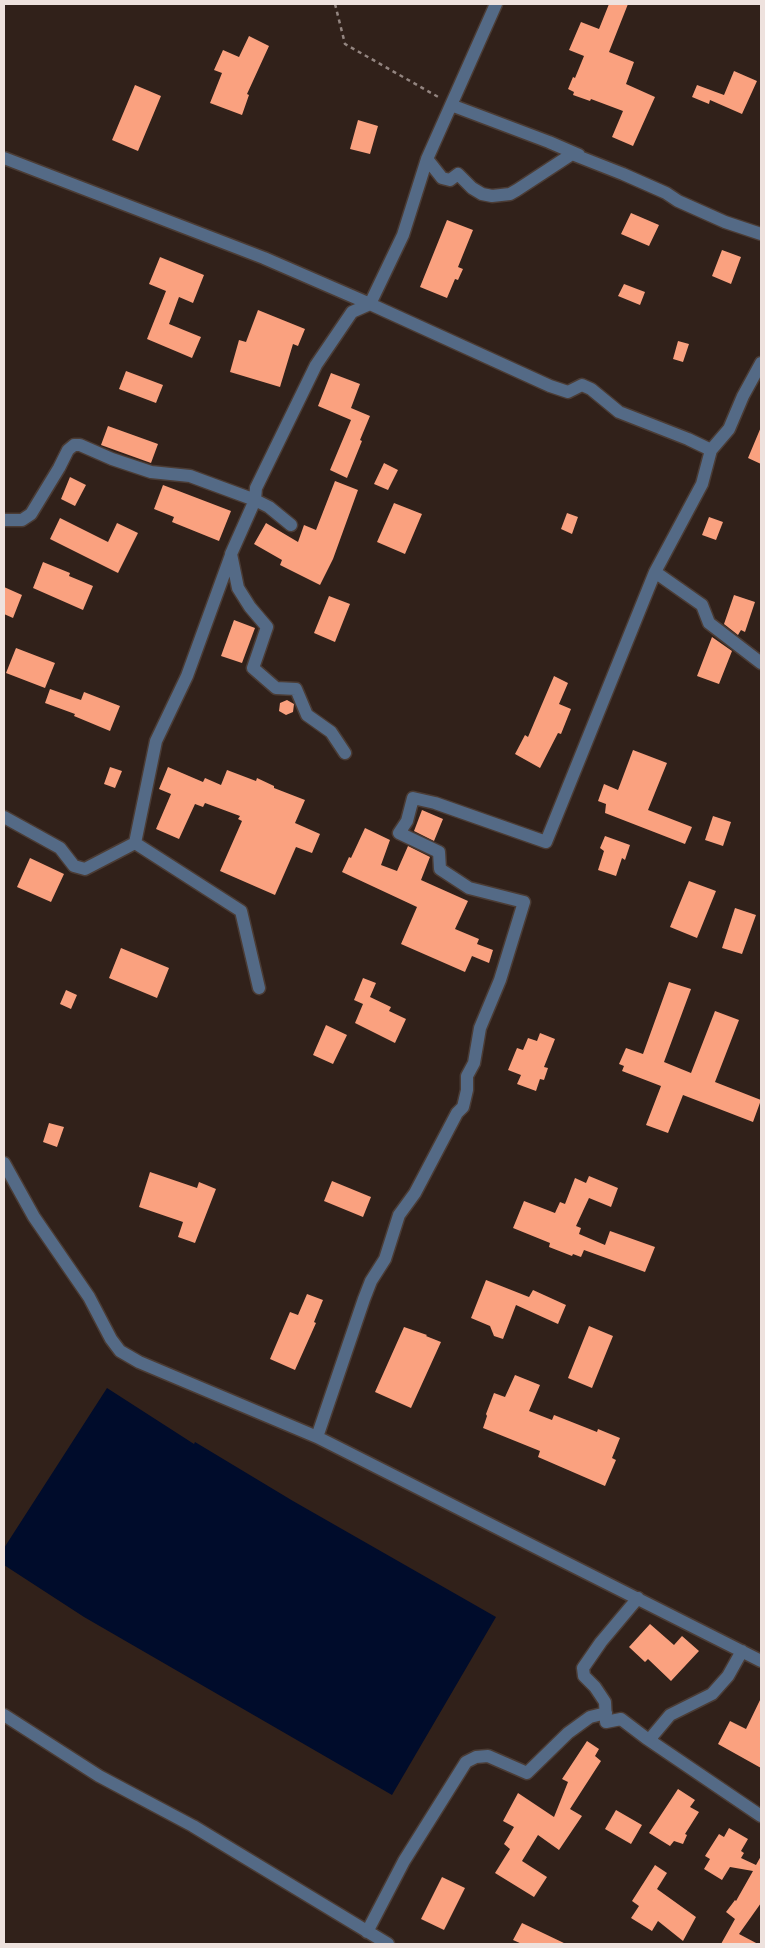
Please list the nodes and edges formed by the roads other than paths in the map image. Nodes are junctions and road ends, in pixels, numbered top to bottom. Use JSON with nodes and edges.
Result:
{"nodes":[{"id":1,"x":496,"y":4,"type":"edge"},
{"id":2,"x":451,"y":105,"type":"junction"},
{"id":3,"x":582,"y":156,"type":"junction"},
{"id":4,"x":4,"y":158,"type":"edge"},
{"id":5,"x":426,"y":159,"type":"junction"},
{"id":6,"x":761,"y":234,"type":"edge"},
{"id":7,"x":370,"y":304,"type":"junction"},
{"id":8,"x":761,"y":364,"type":"edge"},
{"id":9,"x":711,"y":450,"type":"junction"},
{"id":10,"x":255,"y":500,"type":"junction"},
{"id":11,"x":4,"y":520,"type":"edge"},
{"id":12,"x":291,"y":525,"type":"dead end"},
{"id":13,"x":231,"y":554,"type":"junction"},
{"id":14,"x":655,"y":572,"type":"junction"},
{"id":15,"x":761,"y":663,"type":"edge"},
{"id":16,"x":345,"y":753,"type":"dead end"},
{"id":17,"x":4,"y":816,"type":"edge"},
{"id":18,"x":135,"y":843,"type":"junction"},
{"id":19,"x":259,"y":988,"type":"dead end"},
{"id":20,"x":4,"y":1164,"type":"edge"},
{"id":21,"x":317,"y":1436,"type":"junction"},
{"id":22,"x":638,"y":1598,"type":"junction"},
{"id":23,"x":742,"y":1651,"type":"junction"},
{"id":24,"x":761,"y":1661,"type":"edge"},
{"id":25,"x":606,"y":1713,"type":"junction"},
{"id":26,"x":4,"y":1715,"type":"edge"},
{"id":27,"x":649,"y":1740,"type":"junction"},
{"id":28,"x":761,"y":1816,"type":"edge"},
{"id":29,"x":367,"y":1932,"type":"junction"},
{"id":30,"x":388,"y":1944,"type":"edge"}],
"edges":[{"from":1,"to":2,"type":"street"},
{"from":2,"to":3,"type":"street"},
{"from":2,"to":5,"type":"street"},
{"from":3,"to":5,"type":"street"},
{"from":3,"to":6,"type":"street"},
{"from":4,"to":7,"type":"street"},
{"from":5,"to":7,"type":"street"},
{"from":7,"to":9,"type":"street"},
{"from":7,"to":10,"type":"street"},
{"from":8,"to":9,"type":"street"},
{"from":9,"to":14,"type":"street"},
{"from":10,"to":11,"type":"street"},
{"from":10,"to":12,"type":"street"},
{"from":10,"to":13,"type":"street"},
{"from":13,"to":16,"type":"street"},
{"from":13,"to":18,"type":"street"},
{"from":14,"to":15,"type":"street"},
{"from":14,"to":21,"type":"street"},
{"from":17,"to":18,"type":"street"},
{"from":18,"to":19,"type":"street"},
{"from":20,"to":21,"type":"street"},
{"from":21,"to":22,"type":"street"},
{"from":22,"to":23,"type":"street"},
{"from":22,"to":25,"type":"street"},
{"from":23,"to":24,"type":"street"},
{"from":23,"to":27,"type":"street"},
{"from":25,"to":27,"type":"street"},
{"from":25,"to":29,"type":"street"},
{"from":26,"to":29,"type":"street"},
{"from":27,"to":28,"type":"street"},
{"from":29,"to":30,"type":"street"}]}
